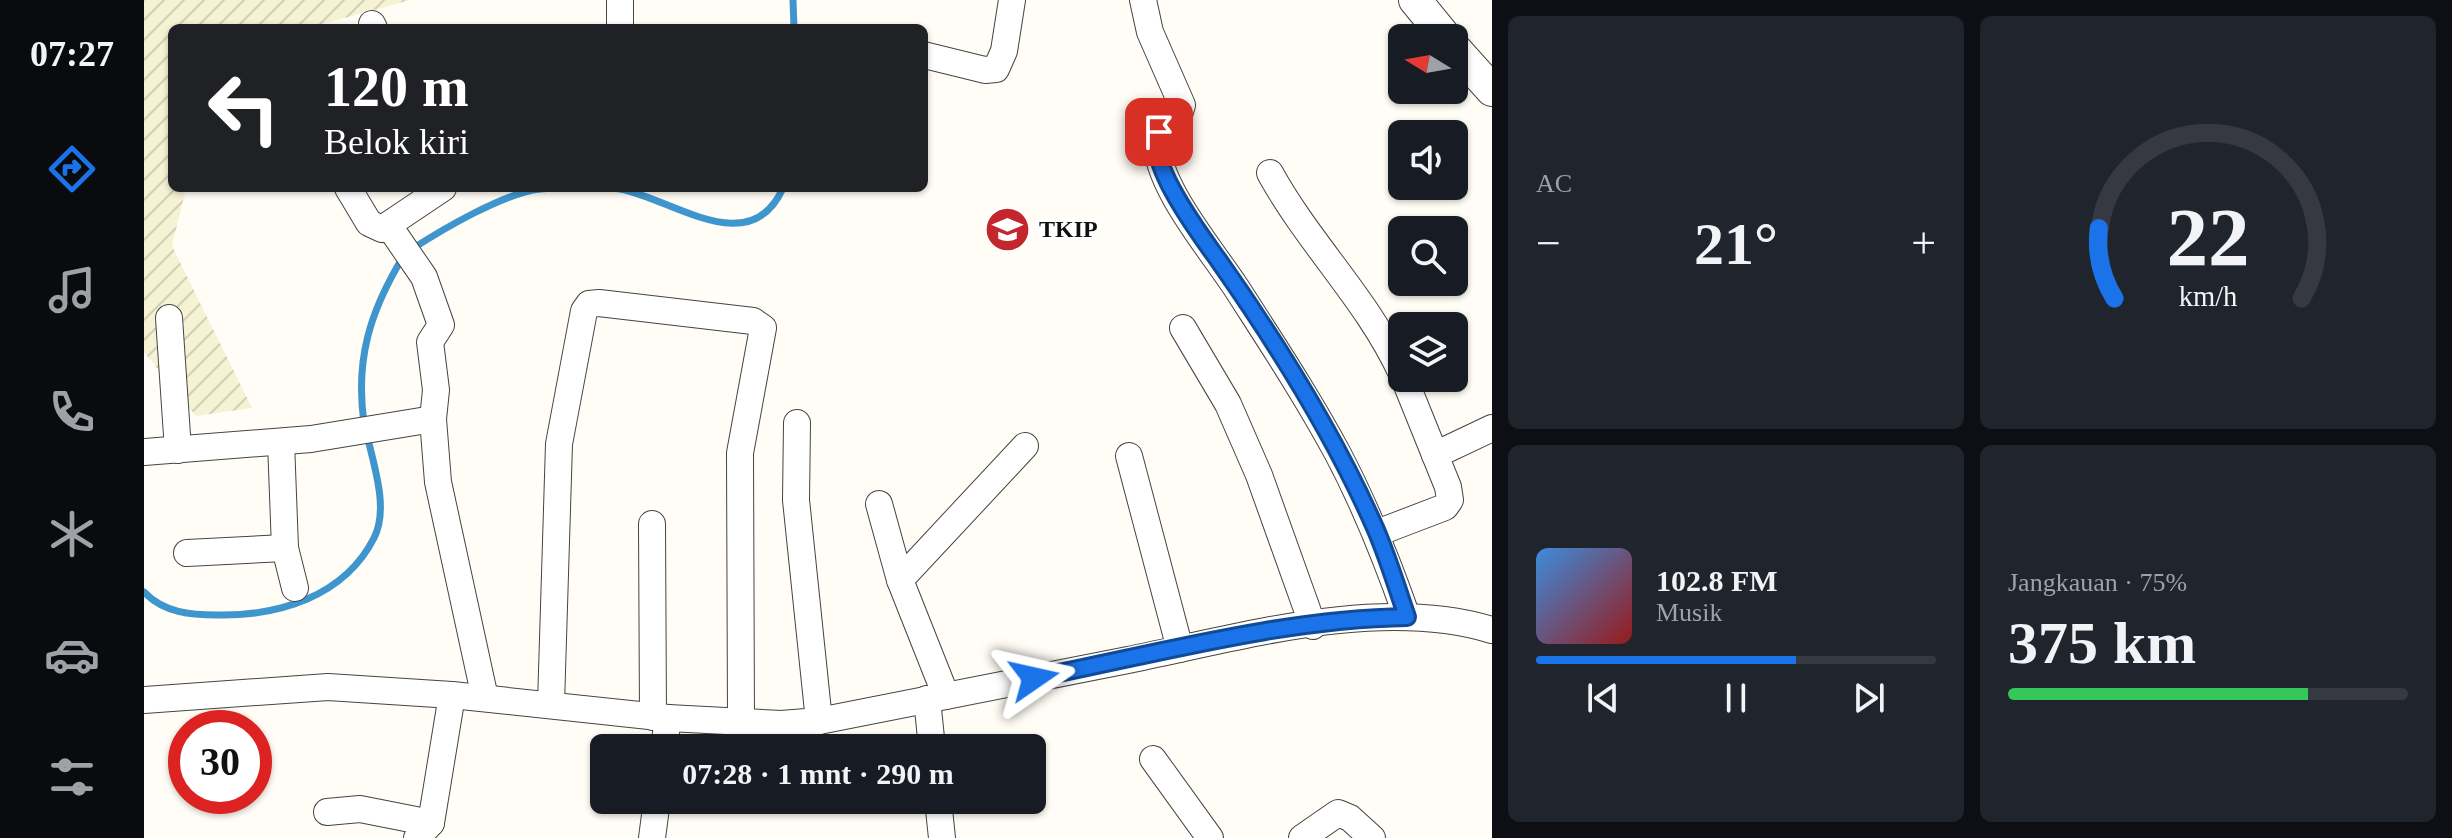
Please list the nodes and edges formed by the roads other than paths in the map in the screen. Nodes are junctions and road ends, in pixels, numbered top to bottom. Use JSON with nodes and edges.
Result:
{"nodes":[{"id":1,"x":620,"y":0,"type":"edge"},
{"id":2,"x":1012,"y":0,"type":"edge"},
{"id":3,"x":1143,"y":0,"type":"edge"},
{"id":4,"x":1415,"y":0,"type":"edge"},
{"id":5,"x":620,"y":24,"type":"edge"},
{"id":6,"x":1435,"y":24,"type":"edge"},
{"id":7,"x":928,"y":56,"type":"edge"},
{"id":8,"x":1468,"y":63,"type":"edge"},
{"id":9,"x":1492,"y":90,"type":"edge"},
{"id":10,"x":1270,"y":173,"type":"dead end"},
{"id":11,"x":350,"y":192,"type":"edge"},
{"id":12,"x":440,"y":192,"type":"edge"},
{"id":13,"x":401,"y":243,"type":"junction"},
{"id":14,"x":169,"y":318,"type":"dead end"},
{"id":15,"x":1183,"y":328,"type":"dead end"},
{"id":16,"x":1388,"y":347,"type":"edge"},
{"id":17,"x":1409,"y":392,"type":"edge"},
{"id":18,"x":433,"y":419,"type":"junction"},
{"id":19,"x":797,"y":423,"type":"dead end"},
{"id":20,"x":1492,"y":428,"type":"edge"},
{"id":21,"x":281,"y":442,"type":"junction"},
{"id":22,"x":1025,"y":446,"type":"dead end"},
{"id":23,"x":178,"y":450,"type":"junction"},
{"id":24,"x":144,"y":452,"type":"edge"},
{"id":25,"x":1435,"y":455,"type":"junction"},
{"id":26,"x":1129,"y":456,"type":"dead end"},
{"id":27,"x":879,"y":504,"type":"dead end"},
{"id":28,"x":652,"y":524,"type":"dead end"},
{"id":29,"x":1377,"y":533,"type":"junction"},
{"id":30,"x":285,"y":548,"type":"junction"},
{"id":31,"x":187,"y":553,"type":"dead end"},
{"id":32,"x":900,"y":580,"type":"junction"},
{"id":33,"x":295,"y":588,"type":"dead end"},
{"id":34,"x":1407,"y":617,"type":"junction"},
{"id":35,"x":1313,"y":626,"type":"junction"},
{"id":36,"x":1492,"y":630,"type":"edge"},
{"id":37,"x":1180,"y":649,"type":"junction"},
{"id":38,"x":452,"y":695,"type":"junction"},
{"id":39,"x":485,"y":698,"type":"junction"},
{"id":40,"x":936,"y":698,"type":"junction"},
{"id":41,"x":144,"y":700,"type":"edge"},
{"id":42,"x":551,"y":704,"type":"junction"},
{"id":43,"x":660,"y":718,"type":"junction"},
{"id":44,"x":819,"y":721,"type":"junction"},
{"id":45,"x":741,"y":722,"type":"junction"},
{"id":46,"x":662,"y":734,"type":"edge"},
{"id":47,"x":933,"y":734,"type":"edge"},
{"id":48,"x":1153,"y":759,"type":"dead end"},
{"id":49,"x":327,"y":812,"type":"dead end"},
{"id":50,"x":655,"y":814,"type":"edge"},
{"id":51,"x":939,"y":814,"type":"edge"},
{"id":52,"x":424,"y":831,"type":"edge"},
{"id":53,"x":652,"y":838,"type":"edge"},
{"id":54,"x":942,"y":838,"type":"edge"},
{"id":55,"x":1210,"y":838,"type":"edge"},
{"id":56,"x":1302,"y":838,"type":"edge"},
{"id":57,"x":1372,"y":838,"type":"edge"}],
"edges":[{"from":1,"to":5,"type":"street"},
{"from":2,"to":7,"type":"street"},
{"from":3,"to":29,"type":"street"},
{"from":4,"to":6,"type":"street"},
{"from":8,"to":9,"type":"street"},
{"from":10,"to":16,"type":"street"},
{"from":11,"to":13,"type":"street"},
{"from":12,"to":13,"type":"street"},
{"from":13,"to":18,"type":"street"},
{"from":14,"to":23,"type":"street"},
{"from":15,"to":35,"type":"street"},
{"from":17,"to":25,"type":"street"},
{"from":18,"to":21,"type":"street"},
{"from":18,"to":39,"type":"street"},
{"from":19,"to":44,"type":"street"},
{"from":20,"to":25,"type":"street"},
{"from":21,"to":23,"type":"street"},
{"from":21,"to":30,"type":"street"},
{"from":22,"to":32,"type":"street"},
{"from":23,"to":24,"type":"street"},
{"from":25,"to":29,"type":"street"},
{"from":26,"to":37,"type":"street"},
{"from":27,"to":32,"type":"street"},
{"from":28,"to":43,"type":"street"},
{"from":29,"to":34,"type":"street"},
{"from":30,"to":31,"type":"street"},
{"from":30,"to":33,"type":"street"},
{"from":32,"to":40,"type":"street"},
{"from":34,"to":35,"type":"street"},
{"from":34,"to":36,"type":"street"},
{"from":35,"to":37,"type":"street"},
{"from":37,"to":40,"type":"street"},
{"from":38,"to":39,"type":"street"},
{"from":38,"to":41,"type":"street"},
{"from":38,"to":52,"type":"street"},
{"from":39,"to":42,"type":"street"},
{"from":40,"to":44,"type":"street"},
{"from":40,"to":47,"type":"street"},
{"from":42,"to":43,"type":"street"},
{"from":42,"to":45,"type":"street"},
{"from":43,"to":45,"type":"street"},
{"from":43,"to":46,"type":"street"},
{"from":44,"to":45,"type":"street"},
{"from":48,"to":55,"type":"street"},
{"from":49,"to":52,"type":"street"},
{"from":50,"to":53,"type":"street"},
{"from":51,"to":54,"type":"street"},
{"from":56,"to":57,"type":"street"}]}
